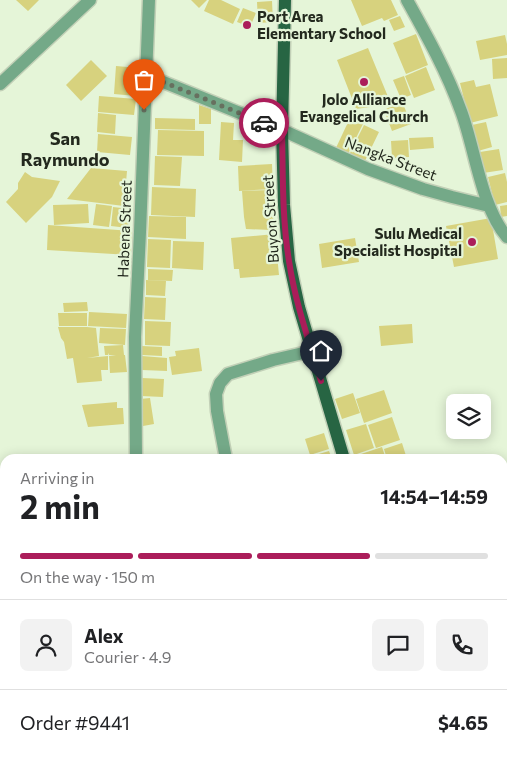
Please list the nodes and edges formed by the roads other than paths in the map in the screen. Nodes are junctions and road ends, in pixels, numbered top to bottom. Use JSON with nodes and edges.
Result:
{"nodes":[{"id":1,"x":90,"y":0,"type":"edge"},
{"id":2,"x":149,"y":0,"type":"edge"},
{"id":3,"x":285,"y":0,"type":"edge"},
{"id":4,"x":407,"y":0,"type":"edge"},
{"id":5,"x":146,"y":75,"type":"junction"},
{"id":6,"x":0,"y":84,"type":"edge"},
{"id":7,"x":282,"y":130,"type":"junction"},
{"id":8,"x":489,"y":206,"type":"junction"},
{"id":9,"x":507,"y":237,"type":"edge"},
{"id":10,"x":312,"y":351,"type":"junction"},
{"id":11,"x":136,"y":454,"type":"edge"},
{"id":12,"x":225,"y":454,"type":"edge"},
{"id":13,"x":343,"y":454,"type":"edge"}],
"edges":[{"from":1,"to":6,"type":"street"},
{"from":2,"to":5,"type":"street","name":"Habena Street"},
{"from":3,"to":7,"type":"main road","name":"Buyon Street"},
{"from":4,"to":8,"type":"street"},
{"from":5,"to":7,"type":"street","name":"Nangka Street"},
{"from":5,"to":11,"type":"street","name":"Habena Street"},
{"from":7,"to":8,"type":"street","name":"Nangka Street"},
{"from":7,"to":10,"type":"main road","name":"Buyon Street"},
{"from":8,"to":9,"type":"street"},
{"from":10,"to":12,"type":"street"},
{"from":10,"to":13,"type":"main road","name":"Buyon Street"}]}
